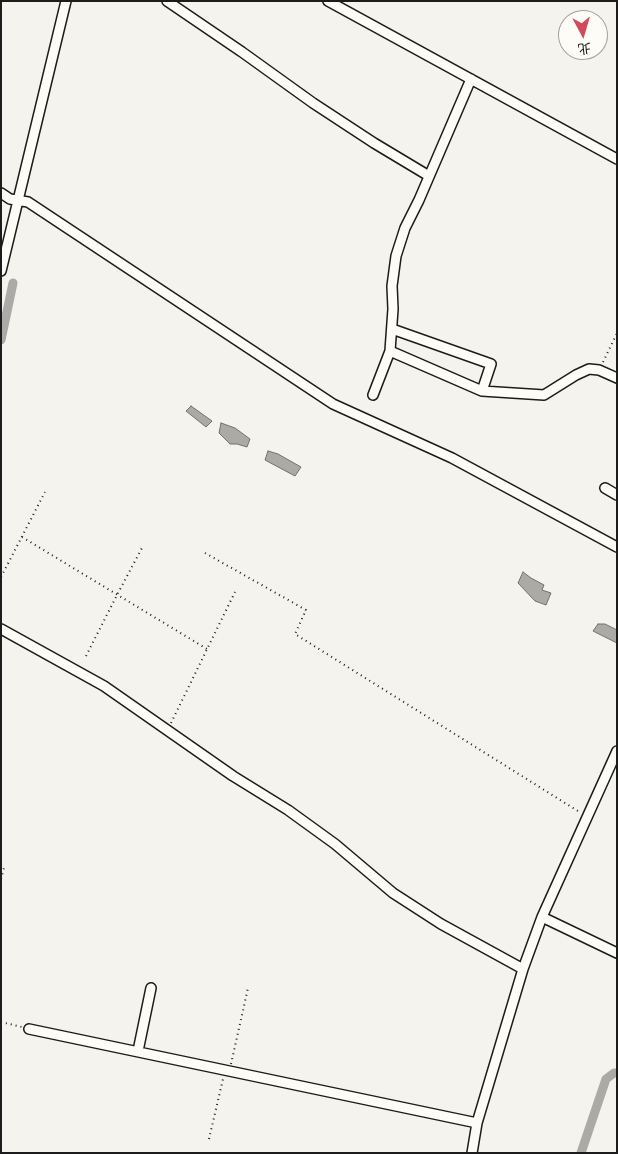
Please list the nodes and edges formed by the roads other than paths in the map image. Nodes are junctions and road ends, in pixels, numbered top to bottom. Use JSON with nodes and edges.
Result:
{"nodes":[{"id":1,"x":66,"y":1,"type":"edge"},
{"id":2,"x":167,"y":1,"type":"edge"},
{"id":3,"x":328,"y":1,"type":"edge"},
{"id":4,"x":471,"y":80,"type":"junction"},
{"id":5,"x":617,"y":159,"type":"edge"},
{"id":6,"x":429,"y":176,"type":"junction"},
{"id":7,"x":1,"y":193,"type":"edge"},
{"id":8,"x":18,"y":201,"type":"junction"},
{"id":9,"x":1,"y":271,"type":"edge"},
{"id":10,"x":392,"y":329,"type":"junction"},
{"id":11,"x":390,"y":351,"type":"junction"},
{"id":12,"x":617,"y":378,"type":"edge"},
{"id":13,"x":482,"y":391,"type":"junction"},
{"id":14,"x":372,"y":395,"type":"dead end"},
{"id":15,"x":605,"y":488,"type":"dead end"},
{"id":16,"x":617,"y":495,"type":"edge"},
{"id":17,"x":617,"y":547,"type":"edge"},
{"id":18,"x":1,"y":629,"type":"edge"},
{"id":19,"x":617,"y":751,"type":"edge"},
{"id":20,"x":542,"y":916,"type":"junction"},
{"id":21,"x":617,"y":953,"type":"edge"},
{"id":22,"x":523,"y":969,"type":"junction"},
{"id":23,"x":151,"y":988,"type":"dead end"},
{"id":24,"x":30,"y":1028,"type":"road end"},
{"id":25,"x":138,"y":1052,"type":"junction"},
{"id":26,"x":477,"y":1123,"type":"junction"},
{"id":27,"x":472,"y":1153,"type":"edge"}],
"edges":[{"from":1,"to":8,"type":"street"},
{"from":2,"to":6,"type":"street"},
{"from":3,"to":4,"type":"street"},
{"from":4,"to":5,"type":"street"},
{"from":4,"to":6,"type":"street"},
{"from":6,"to":10,"type":"street"},
{"from":7,"to":8,"type":"street"},
{"from":8,"to":9,"type":"street"},
{"from":8,"to":17,"type":"street"},
{"from":10,"to":11,"type":"street"},
{"from":10,"to":13,"type":"street"},
{"from":11,"to":13,"type":"street"},
{"from":11,"to":14,"type":"street"},
{"from":12,"to":13,"type":"street"},
{"from":15,"to":16,"type":"street"},
{"from":18,"to":22,"type":"street"},
{"from":19,"to":20,"type":"street"},
{"from":20,"to":21,"type":"street"},
{"from":20,"to":22,"type":"street"},
{"from":22,"to":26,"type":"street"},
{"from":23,"to":25,"type":"street"},
{"from":24,"to":25,"type":"street"},
{"from":25,"to":26,"type":"street"},
{"from":26,"to":27,"type":"street"}]}
